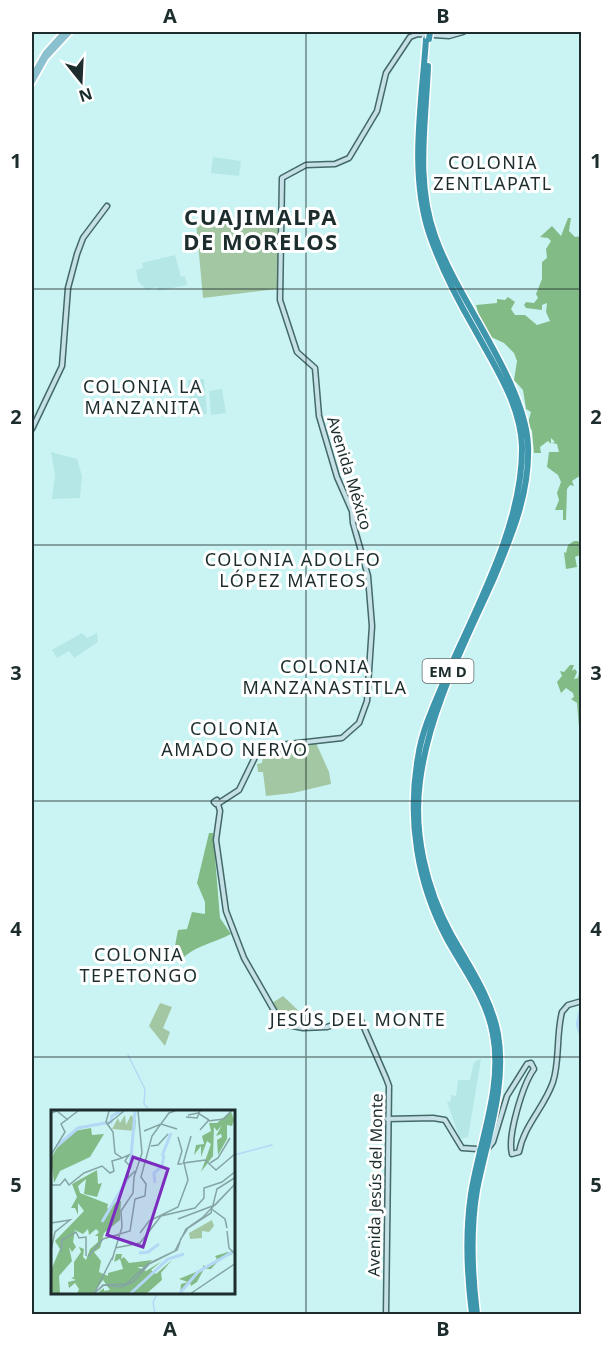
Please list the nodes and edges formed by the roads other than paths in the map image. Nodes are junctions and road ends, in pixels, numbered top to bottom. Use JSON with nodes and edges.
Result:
{"nodes":[{"id":1,"x":64,"y":32,"type":"edge"},
{"id":2,"x":70,"y":32,"type":"edge"},
{"id":3,"x":463,"y":32,"type":"edge"},
{"id":4,"x":428,"y":35,"type":"edge"},
{"id":5,"x":32,"y":76,"type":"edge"},
{"id":6,"x":32,"y":83,"type":"edge"},
{"id":7,"x":107,"y":206,"type":"dead end"},
{"id":8,"x":32,"y":429,"type":"edge"},
{"id":9,"x":219,"y":803,"type":"joint"},
{"id":10,"x":582,"y":1001,"type":"edge"},
{"id":11,"x":387,"y":1119,"type":"junction"},
{"id":12,"x":487,"y":1148,"type":"dead end"},
{"id":13,"x":477,"y":1149,"type":"dead end"},
{"id":14,"x":386,"y":1314,"type":"edge"},
{"id":15,"x":472,"y":1314,"type":"edge"},
{"id":16,"x":477,"y":1314,"type":"edge"}],
"edges":[{"from":1,"to":5,"type":"main road"},
{"from":2,"to":6,"type":"main road"},
{"from":3,"to":9,"type":"main road","name":"Avenida México"},
{"from":4,"to":15,"type":"highway","number":"EM D"},
{"from":4,"to":16,"type":"highway","number":"EM D"},
{"from":7,"to":8,"type":"main road"},
{"from":9,"to":11,"type":"main road","name":"Avenida Jesús del Monte"},
{"from":10,"to":12,"type":"main road"},
{"from":11,"to":13,"type":"main road"},
{"from":11,"to":14,"type":"main road","name":"Avenida Jesús del Monte"}]}
